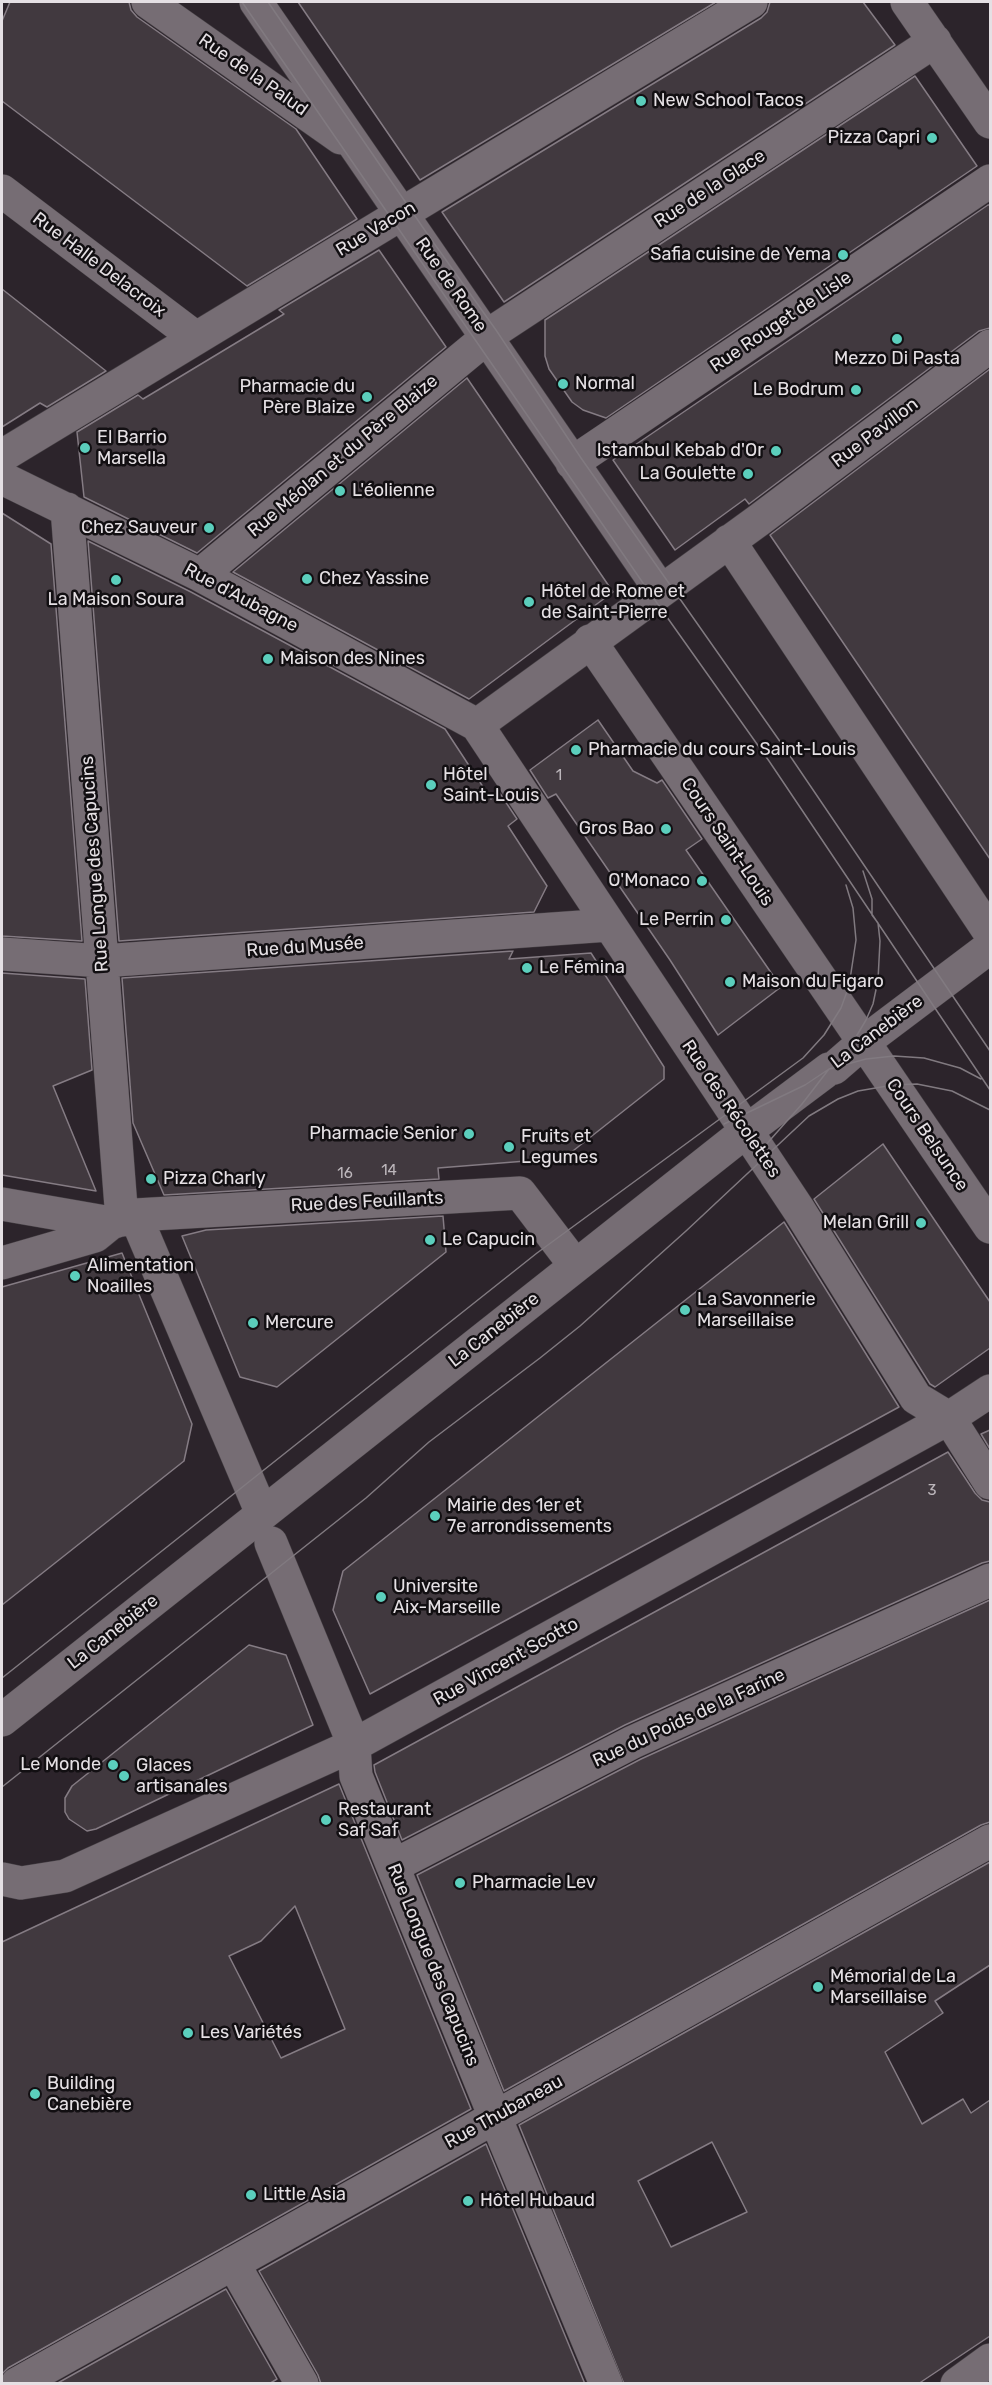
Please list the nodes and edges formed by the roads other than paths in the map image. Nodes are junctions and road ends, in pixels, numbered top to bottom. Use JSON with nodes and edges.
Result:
{"nodes":[{"id":1,"x":148,"y":2,"type":"edge"},
{"id":2,"x":256,"y":2,"type":"edge"},
{"id":3,"x":751,"y":2,"type":"edge"},
{"id":4,"x":907,"y":2,"type":"edge"},
{"id":5,"x":934,"y":41,"type":"junction"},
{"id":6,"x":990,"y":122,"type":"edge"},
{"id":7,"x":358,"y":149,"type":"junction"},
{"id":8,"x":990,"y":181,"type":"edge"},
{"id":9,"x":2,"y":191,"type":"edge"},
{"id":10,"x":402,"y":213,"type":"junction"},
{"id":11,"x":487,"y":337,"type":"junction"},
{"id":12,"x":196,"y":338,"type":"junction"},
{"id":13,"x":990,"y":346,"type":"edge"},
{"id":14,"x":2,"y":456,"type":"edge"},
{"id":15,"x":572,"y":463,"type":"junction"},
{"id":16,"x":2,"y":478,"type":"edge"},
{"id":17,"x":67,"y":509,"type":"junction"},
{"id":18,"x":729,"y":541,"type":"junction"},
{"id":19,"x":200,"y":575,"type":"junction"},
{"id":20,"x":653,"y":580,"type":"junction"},
{"id":21,"x":590,"y":642,"type":"junction"},
{"id":22,"x":477,"y":725,"type":"junction"},
{"id":23,"x":609,"y":925,"type":"junction"},
{"id":24,"x":990,"y":933,"type":"edge"},
{"id":25,"x":990,"y":947,"type":"edge"},
{"id":26,"x":2,"y":954,"type":"edge"},
{"id":27,"x":102,"y":961,"type":"junction"},
{"id":28,"x":864,"y":1042,"type":"junction"},
{"id":29,"x":745,"y":1132,"type":"junction"},
{"id":30,"x":2,"y":1204,"type":"edge"},
{"id":31,"x":123,"y":1219,"type":"junction"},
{"id":32,"x":990,"y":1227,"type":"edge"},
{"id":33,"x":568,"y":1256,"type":"dead end"},
{"id":34,"x":2,"y":1263,"type":"edge"},
{"id":35,"x":990,"y":1391,"type":"edge"},
{"id":36,"x":949,"y":1418,"type":"junction"},
{"id":37,"x":990,"y":1483,"type":"edge"},
{"id":38,"x":258,"y":1504,"type":"dead end"},
{"id":39,"x":271,"y":1544,"type":"dead end"},
{"id":40,"x":990,"y":1580,"type":"edge"},
{"id":41,"x":2,"y":1720,"type":"edge"},
{"id":42,"x":354,"y":1745,"type":"junction"},
{"id":43,"x":990,"y":1841,"type":"edge"},
{"id":44,"x":393,"y":1866,"type":"junction"},
{"id":45,"x":2,"y":1878,"type":"edge"},
{"id":46,"x":495,"y":2117,"type":"junction"},
{"id":47,"x":233,"y":2263,"type":"junction"},
{"id":48,"x":990,"y":2360,"type":"edge"},
{"id":49,"x":17,"y":2384,"type":"edge"},
{"id":50,"x":302,"y":2384,"type":"edge"},
{"id":51,"x":606,"y":2384,"type":"edge"},
{"id":52,"x":957,"y":2384,"type":"edge"}],
"edges":[{"from":1,"to":7,"type":"street","name":"Rue de la Palud"},
{"from":2,"to":7,"type":"street","name":"Rue de Rome"},
{"from":3,"to":10,"type":"street","name":"Rue Vacon"},
{"from":4,"to":5,"type":"street"},
{"from":5,"to":6,"type":"street"},
{"from":5,"to":11,"type":"street","name":"Rue de la Glace"},
{"from":7,"to":10,"type":"street","name":"Rue de Rome"},
{"from":8,"to":15,"type":"street","name":"Rue Rouget de Lisle"},
{"from":9,"to":12,"type":"street","name":"Rue Halle Delacroix"},
{"from":10,"to":11,"type":"street","name":"Rue de Rome"},
{"from":10,"to":12,"type":"street","name":"Rue Vacon"},
{"from":11,"to":15,"type":"street","name":"Rue de Rome"},
{"from":11,"to":19,"type":"street","name":"Rue Méolan et du Père Blaize"},
{"from":12,"to":14,"type":"street","name":"Rue Vacon"},
{"from":13,"to":18,"type":"street","name":"Rue Pavillon"},
{"from":15,"to":20,"type":"street","name":"Rue de Rome"},
{"from":16,"to":17,"type":"street","name":"Rue d'Aubagne"},
{"from":17,"to":19,"type":"street","name":"Rue d'Aubagne"},
{"from":17,"to":27,"type":"street","name":"Rue Longue des Capucins"},
{"from":18,"to":20,"type":"street"},
{"from":18,"to":24,"type":"street"},
{"from":19,"to":22,"type":"street","name":"Rue d'Aubagne"},
{"from":20,"to":21,"type":"street"},
{"from":21,"to":22,"type":"street"},
{"from":21,"to":28,"type":"street","name":"Cours Saint-Louis"},
{"from":22,"to":23,"type":"street","name":"Rue des Récolettes"},
{"from":23,"to":27,"type":"street","name":"Rue du Musée"},
{"from":23,"to":29,"type":"street","name":"Rue des Récolettes"},
{"from":25,"to":28,"type":"street","name":"La Canebière"},
{"from":26,"to":27,"type":"street","name":"Rue du Musée"},
{"from":27,"to":31,"type":"street","name":"Rue Longue des Capucins"},
{"from":28,"to":29,"type":"street","name":"La Canebière"},
{"from":28,"to":32,"type":"street","name":"Cours Belsunce"},
{"from":29,"to":36,"type":"street","name":"Rue des Récolettes"},
{"from":29,"to":41,"type":"street","name":"La Canebière"},
{"from":30,"to":31,"type":"street"},
{"from":31,"to":33,"type":"street","name":"Rue des Feuillants"},
{"from":31,"to":34,"type":"street"},
{"from":31,"to":38,"type":"street","name":"Rue Longue des Capucins"},
{"from":35,"to":36,"type":"street","name":"Rue Vincent Scotto"},
{"from":36,"to":37,"type":"street","name":"Rue des Récolettes"},
{"from":36,"to":42,"type":"street","name":"Rue Vincent Scotto"},
{"from":39,"to":42,"type":"street","name":"Rue Longue des Capucins"},
{"from":40,"to":44,"type":"street","name":"Rue du Poids de la Farine"},
{"from":42,"to":44,"type":"street","name":"Rue Longue des Capucins"},
{"from":42,"to":45,"type":"street","name":"Rue Vincent Scotto"},
{"from":43,"to":46,"type":"street","name":"Rue Thubaneau"},
{"from":44,"to":46,"type":"street","name":"Rue Longue des Capucins"},
{"from":46,"to":47,"type":"street","name":"Rue Thubaneau"},
{"from":46,"to":51,"type":"street","name":"Rue Longue des Capucins"},
{"from":47,"to":49,"type":"street","name":"Rue Thubaneau"},
{"from":47,"to":50,"type":"street"},
{"from":48,"to":52,"type":"street"}]}
